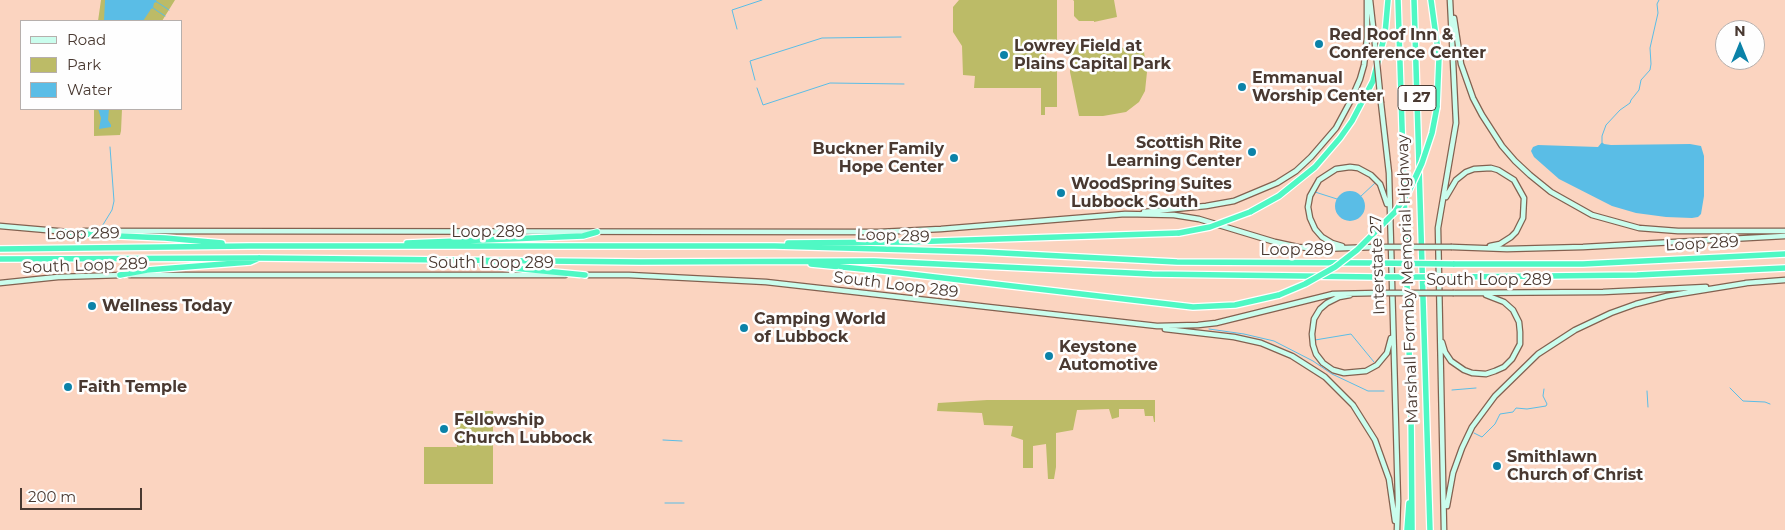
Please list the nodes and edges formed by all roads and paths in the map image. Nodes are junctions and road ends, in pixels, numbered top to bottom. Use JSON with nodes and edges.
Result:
{"nodes":[{"id":1,"x":1368,"y":0,"type":"edge"},
{"id":2,"x":1388,"y":0,"type":"edge"},
{"id":3,"x":1398,"y":0,"type":"edge"},
{"id":4,"x":1414,"y":0,"type":"edge"},
{"id":5,"x":1431,"y":0,"type":"edge"},
{"id":6,"x":1451,"y":0,"type":"edge"},
{"id":7,"x":1125,"y":214,"type":"junction"},
{"id":8,"x":1390,"y":225,"type":"junction"},
{"id":9,"x":0,"y":226,"type":"edge"},
{"id":10,"x":1438,"y":228,"type":"junction"},
{"id":11,"x":1785,"y":231,"type":"edge"},
{"id":12,"x":66,"y":232,"type":"junction"},
{"id":13,"x":596,"y":232,"type":"junction"},
{"id":14,"x":1785,"y":236,"type":"edge"},
{"id":15,"x":249,"y":246,"type":"junction"},
{"id":16,"x":357,"y":246,"type":"junction"},
{"id":17,"x":776,"y":246,"type":"junction"},
{"id":18,"x":1351,"y":248,"type":"junction"},
{"id":19,"x":1478,"y":248,"type":"junction"},
{"id":20,"x":0,"y":249,"type":"edge"},
{"id":21,"x":1785,"y":254,"type":"edge"},
{"id":22,"x":261,"y":258,"type":"junction"},
{"id":23,"x":0,"y":259,"type":"edge"},
{"id":24,"x":453,"y":261,"type":"junction"},
{"id":25,"x":771,"y":262,"type":"junction"},
{"id":26,"x":1785,"y":268,"type":"edge"},
{"id":27,"x":120,"y":275,"type":"junction"},
{"id":28,"x":585,"y":275,"type":"junction"},
{"id":29,"x":1785,"y":280,"type":"edge"},
{"id":30,"x":0,"y":283,"type":"edge"},
{"id":31,"x":1747,"y":283,"type":"junction"},
{"id":32,"x":1360,"y":292,"type":"junction"},
{"id":33,"x":1472,"y":293,"type":"junction"},
{"id":34,"x":1439,"y":318,"type":"junction"},
{"id":35,"x":1134,"y":325,"type":"junction"},
{"id":36,"x":1393,"y":329,"type":"junction"},
{"id":37,"x":1411,"y":494,"type":"junction"},
{"id":38,"x":1397,"y":530,"type":"edge"},
{"id":39,"x":1407,"y":530,"type":"edge"},
{"id":40,"x":1412,"y":530,"type":"edge"},
{"id":41,"x":1429,"y":530,"type":"edge"},
{"id":42,"x":1445,"y":530,"type":"edge"}],
"edges":[{"from":1,"to":7,"type":"main road"},
{"from":1,"to":8,"type":"main road","name":"Interstate 27","bridge":true},
{"from":2,"to":17,"type":"highway","bridge":true},
{"from":3,"to":37,"type":"highway","name":"Marshall Formby Memorial Highway","number":"I 27"},
{"from":4,"to":41,"type":"highway","name":"Marshall Formby Memorial Highway","number":"I 27"},
{"from":5,"to":25,"type":"highway","bridge":true},
{"from":6,"to":10,"type":"main road"},
{"from":6,"to":11,"type":"main road"},
{"from":7,"to":13,"type":"main road","name":"South Loop 289"},
{"from":7,"to":18,"type":"main road","name":"South Loop 289"},
{"from":8,"to":18,"type":"main road"},
{"from":8,"to":36,"type":"main road","name":"Interstate 27"},
{"from":9,"to":12,"type":"main road","name":"South Loop 289"},
{"from":10,"to":19,"type":"main road"},
{"from":10,"to":34,"type":"main road"},
{"from":12,"to":13,"type":"main road","name":"South Loop 289"},
{"from":12,"to":15,"type":"highway"},
{"from":13,"to":16,"type":"highway"},
{"from":14,"to":19,"type":"main road","name":"South Loop 289"},
{"from":15,"to":16,"type":"highway","name":"Loop 289"},
{"from":15,"to":20,"type":"highway","name":"Loop 289"},
{"from":16,"to":17,"type":"highway","name":"Loop 289"},
{"from":17,"to":21,"type":"highway","name":"Loop 289","bridge":true},
{"from":18,"to":19,"type":"main road","name":"South Loop 289","bridge":true},
{"from":22,"to":23,"type":"highway","name":"Loop 289"},
{"from":22,"to":24,"type":"highway","name":"Loop 289"},
{"from":22,"to":27,"type":"highway"},
{"from":24,"to":25,"type":"highway","name":"Loop 289"},
{"from":24,"to":28,"type":"highway"},
{"from":25,"to":26,"type":"highway","name":"Loop 289","bridge":true},
{"from":27,"to":28,"type":"main road","name":"South Loop 289"},
{"from":27,"to":30,"type":"main road","name":"South Loop 289"},
{"from":28,"to":35,"type":"main road","name":"South Loop 289"},
{"from":29,"to":31,"type":"main road","name":"South Loop 289"},
{"from":31,"to":33,"type":"main road","name":"South Loop 289"},
{"from":31,"to":42,"type":"main road"},
{"from":32,"to":33,"type":"main road","name":"South Loop 289","bridge":true},
{"from":32,"to":35,"type":"main road","name":"South Loop 289"},
{"from":32,"to":36,"type":"main road"},
{"from":33,"to":34,"type":"main road"},
{"from":34,"to":42,"type":"main road"},
{"from":35,"to":38,"type":"main road"},
{"from":36,"to":38,"type":"main road","name":"Interstate 27"},
{"from":37,"to":39,"type":"highway"},
{"from":37,"to":40,"type":"highway","number":"I 27"}]}
